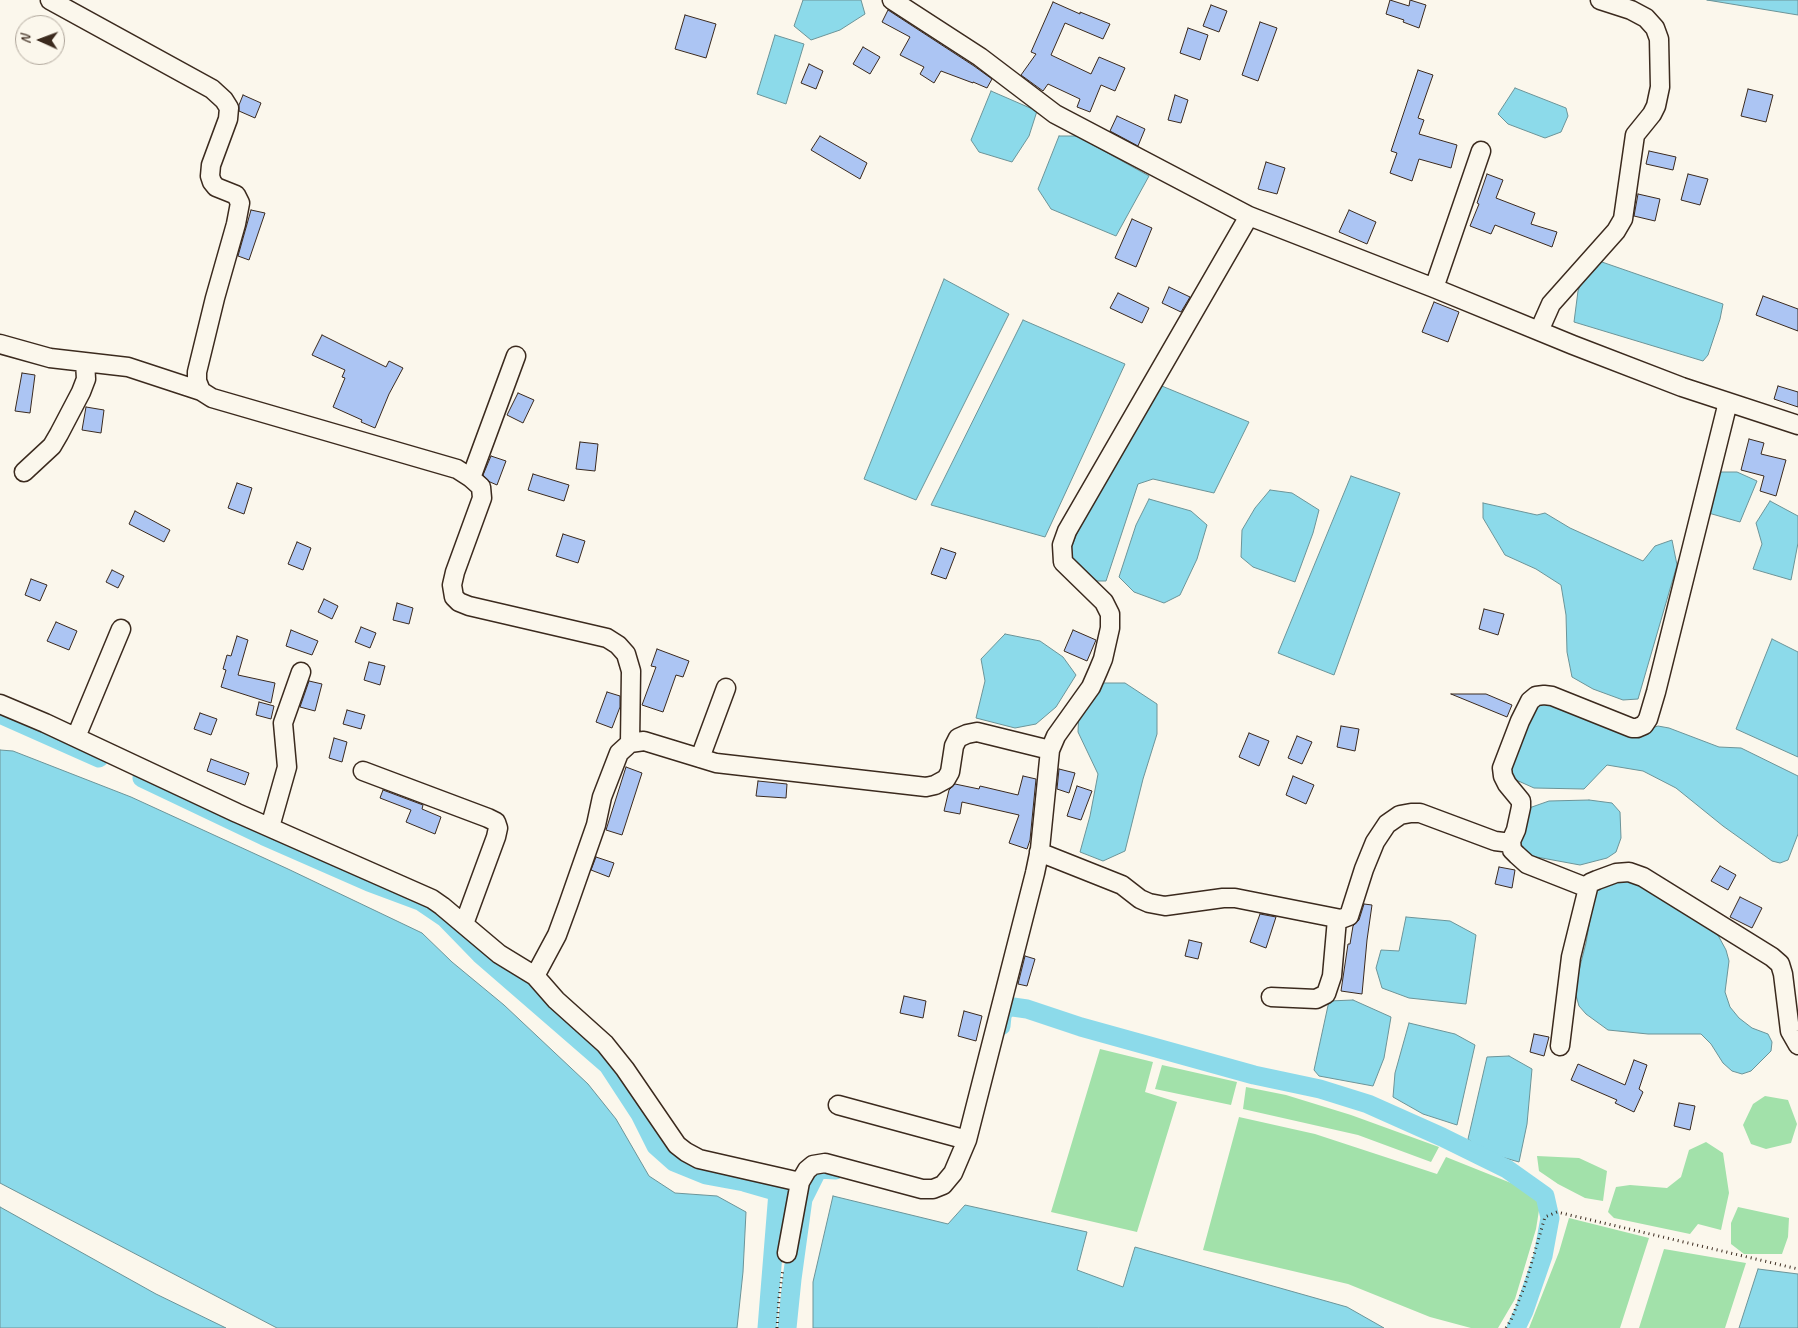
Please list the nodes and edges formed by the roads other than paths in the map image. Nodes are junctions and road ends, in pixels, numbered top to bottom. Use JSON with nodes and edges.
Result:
{"nodes":[{"id":1,"x":50,"y":0,"type":"edge"},
{"id":2,"x":892,"y":0,"type":"edge"},
{"id":3,"x":1600,"y":0,"type":"edge"},
{"id":4,"x":1481,"y":151,"type":"dead end"},
{"id":5,"x":1249,"y":216,"type":"junction"},
{"id":6,"x":1434,"y":288,"type":"junction"},
{"id":7,"x":1539,"y":331,"type":"junction"},
{"id":8,"x":0,"y":344,"type":"edge"},
{"id":9,"x":516,"y":356,"type":"dead end"},
{"id":10,"x":86,"y":362,"type":"junction"},
{"id":11,"x":201,"y":391,"type":"junction"},
{"id":12,"x":1728,"y":402,"type":"junction"},
{"id":13,"x":1798,"y":425,"type":"edge"},
{"id":14,"x":24,"y":472,"type":"dead end"},
{"id":15,"x":471,"y":478,"type":"junction"},
{"id":16,"x":121,"y":629,"type":"dead end"},
{"id":17,"x":301,"y":672,"type":"dead end"},
{"id":18,"x":726,"y":688,"type":"dead end"},
{"id":19,"x":0,"y":704,"type":"edge"},
{"id":20,"x":76,"y":738,"type":"junction"},
{"id":21,"x":630,"y":743,"type":"junction"},
{"id":22,"x":1050,"y":750,"type":"junction"},
{"id":23,"x":700,"y":758,"type":"junction"},
{"id":24,"x":362,"y":770,"type":"dead end"},
{"id":25,"x":270,"y":827,"type":"junction"},
{"id":26,"x":1511,"y":843,"type":"junction"},
{"id":27,"x":1039,"y":852,"type":"junction"},
{"id":28,"x":1588,"y":888,"type":"junction"},
{"id":29,"x":1337,"y":919,"type":"junction"},
{"id":30,"x":464,"y":924,"type":"junction"},
{"id":31,"x":535,"y":976,"type":"junction"},
{"id":32,"x":1271,"y":997,"type":"dead end"},
{"id":33,"x":1798,"y":1045,"type":"edge"},
{"id":34,"x":1560,"y":1046,"type":"dead end"},
{"id":35,"x":838,"y":1105,"type":"dead end"},
{"id":36,"x":967,"y":1140,"type":"junction"},
{"id":37,"x":799,"y":1194,"type":"junction"},
{"id":38,"x":787,"y":1253,"type":"road end"}],
"edges":[{"from":1,"to":11,"type":"street"},
{"from":2,"to":5,"type":"street"},
{"from":3,"to":7,"type":"street"},
{"from":4,"to":6,"type":"street"},
{"from":5,"to":6,"type":"street"},
{"from":5,"to":22,"type":"street"},
{"from":6,"to":7,"type":"street"},
{"from":7,"to":12,"type":"street"},
{"from":8,"to":10,"type":"street"},
{"from":9,"to":15,"type":"street"},
{"from":10,"to":11,"type":"street"},
{"from":10,"to":14,"type":"street"},
{"from":11,"to":15,"type":"street"},
{"from":12,"to":13,"type":"street"},
{"from":12,"to":26,"type":"street"},
{"from":15,"to":21,"type":"street"},
{"from":16,"to":20,"type":"street"},
{"from":17,"to":25,"type":"street"},
{"from":18,"to":23,"type":"street"},
{"from":19,"to":20,"type":"street"},
{"from":20,"to":25,"type":"street"},
{"from":21,"to":23,"type":"street"},
{"from":21,"to":31,"type":"street"},
{"from":22,"to":23,"type":"street"},
{"from":22,"to":27,"type":"street"},
{"from":24,"to":30,"type":"street"},
{"from":25,"to":30,"type":"street"},
{"from":26,"to":28,"type":"street"},
{"from":26,"to":29,"type":"street"},
{"from":27,"to":29,"type":"street"},
{"from":27,"to":36,"type":"street"},
{"from":28,"to":33,"type":"street"},
{"from":28,"to":34,"type":"street"},
{"from":29,"to":32,"type":"street"},
{"from":30,"to":31,"type":"street"},
{"from":31,"to":37,"type":"street"},
{"from":35,"to":36,"type":"street"},
{"from":36,"to":37,"type":"street"},
{"from":37,"to":38,"type":"street"}]}
